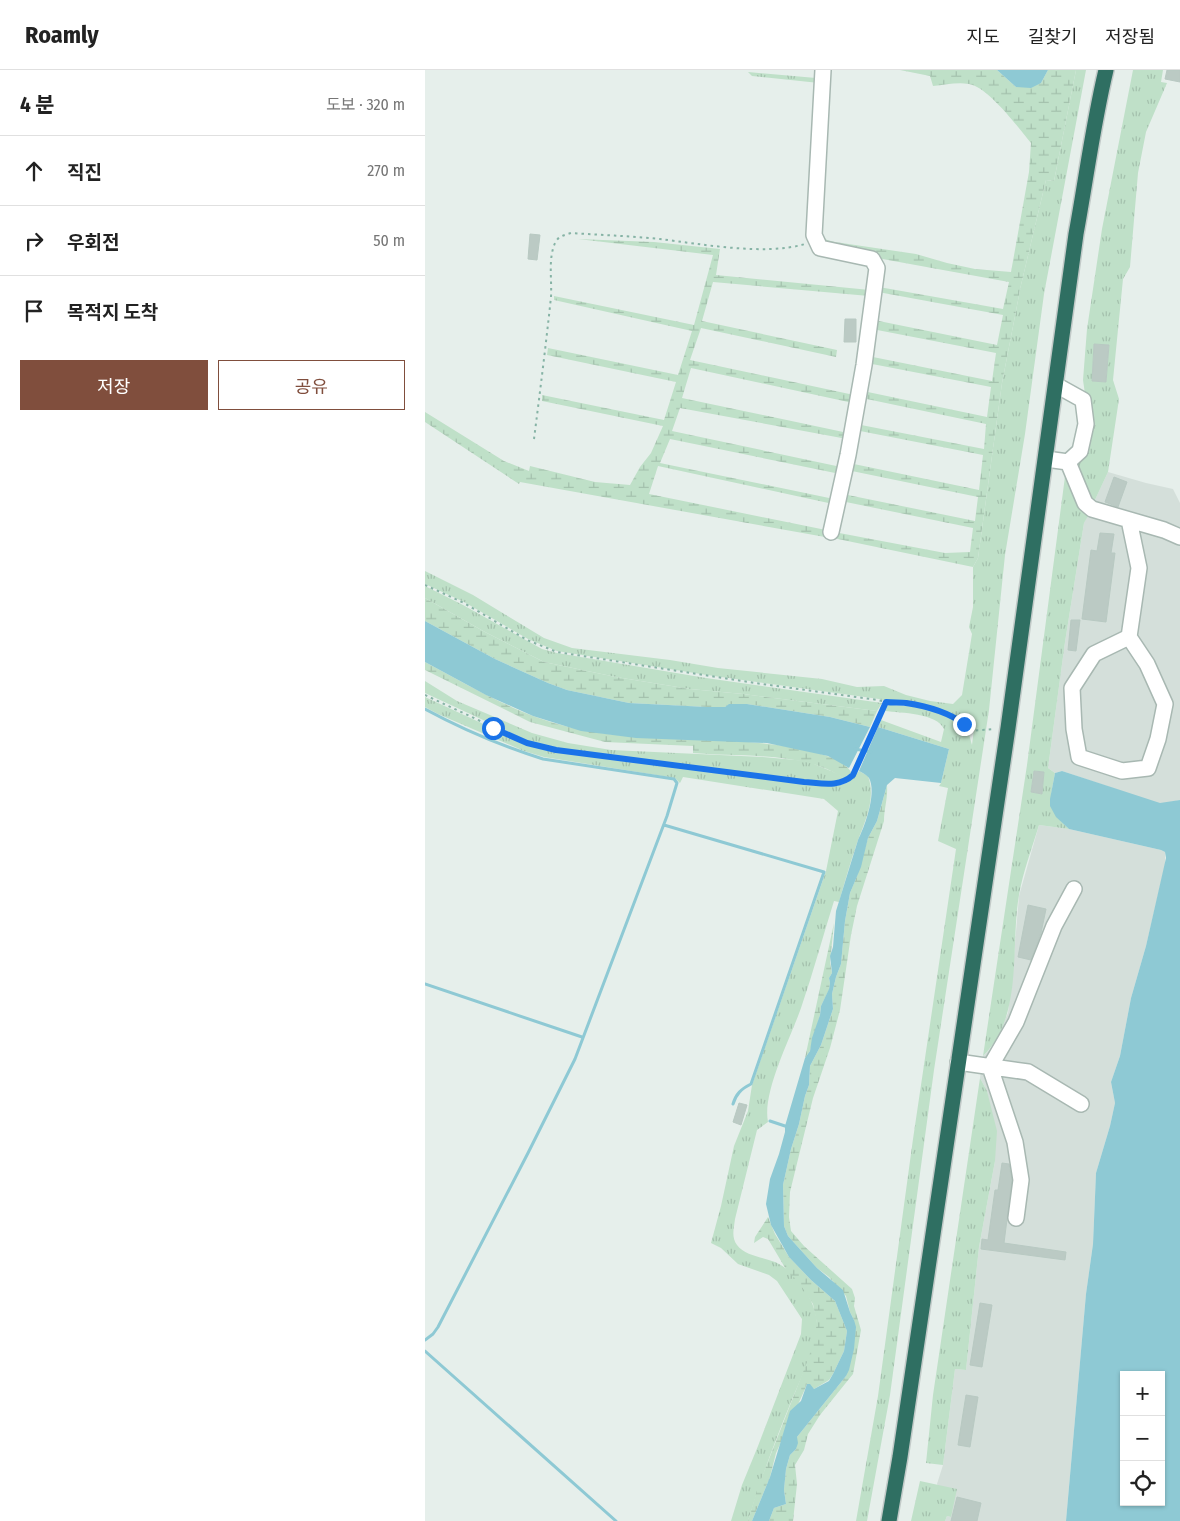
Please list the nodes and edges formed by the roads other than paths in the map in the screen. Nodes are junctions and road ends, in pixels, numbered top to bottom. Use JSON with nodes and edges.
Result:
{"nodes":[{"id":1,"x":823,"y":70,"type":"edge"},
{"id":2,"x":1106,"y":70,"type":"edge"},
{"id":3,"x":1056,"y":386,"type":"junction"},
{"id":4,"x":1045,"y":459,"type":"junction"},
{"id":5,"x":1068,"y":462,"type":"junction"},
{"id":6,"x":1129,"y":520,"type":"junction"},
{"id":7,"x":831,"y":532,"type":"dead end"},
{"id":8,"x":1180,"y":537,"type":"edge"},
{"id":9,"x":1129,"y":637,"type":"junction"},
{"id":10,"x":1074,"y":889,"type":"dead end"},
{"id":11,"x":958,"y":1062,"type":"junction"},
{"id":12,"x":990,"y":1067,"type":"junction"},
{"id":13,"x":1081,"y":1104,"type":"dead end"},
{"id":14,"x":1017,"y":1218,"type":"dead end"},
{"id":15,"x":889,"y":1521,"type":"edge"}],
"edges":[{"from":1,"to":7,"type":"street"},
{"from":2,"to":3,"type":"highway"},
{"from":3,"to":4,"type":"highway"},
{"from":3,"to":5,"type":"street"},
{"from":4,"to":5,"type":"street"},
{"from":4,"to":11,"type":"highway"},
{"from":5,"to":6,"type":"street"},
{"from":6,"to":8,"type":"street"},
{"from":6,"to":9,"type":"street"},
{"from":9,"to":9,"type":"street"},
{"from":10,"to":12,"type":"street"},
{"from":11,"to":12,"type":"street"},
{"from":11,"to":15,"type":"highway"},
{"from":12,"to":13,"type":"street"},
{"from":12,"to":14,"type":"street"}]}
